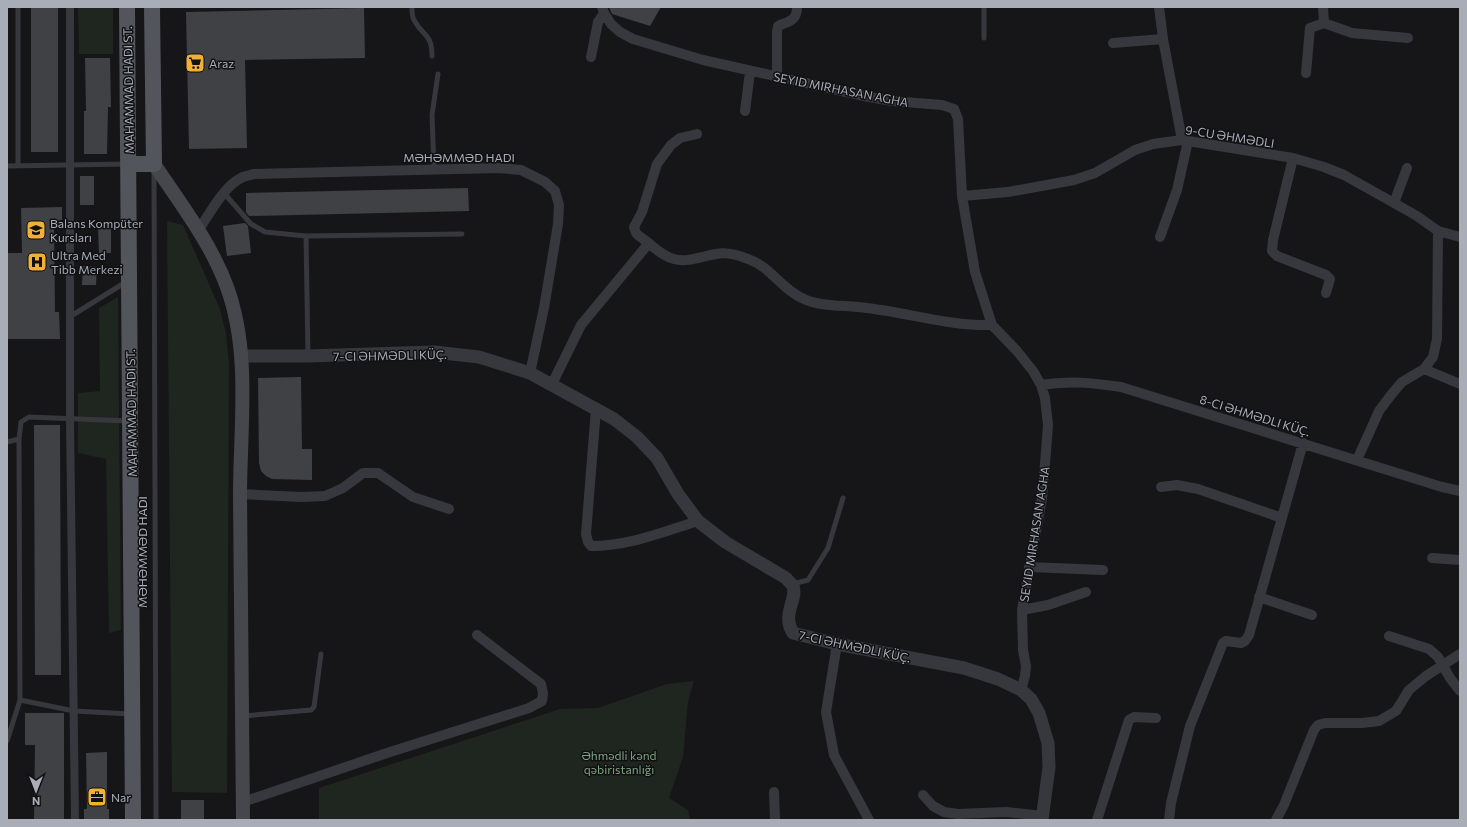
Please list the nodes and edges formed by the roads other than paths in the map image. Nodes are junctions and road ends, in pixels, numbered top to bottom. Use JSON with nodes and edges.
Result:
{"nodes":[{"id":1,"x":18,"y":7,"type":"edge"},
{"id":2,"x":70,"y":7,"type":"edge"},
{"id":3,"x":127,"y":7,"type":"edge"},
{"id":4,"x":152,"y":7,"type":"edge"},
{"id":5,"x":412,"y":7,"type":"edge"},
{"id":6,"x":797,"y":7,"type":"edge"},
{"id":7,"x":984,"y":7,"type":"edge"},
{"id":8,"x":1159,"y":7,"type":"edge"},
{"id":9,"x":1323,"y":7,"type":"edge"},
{"id":10,"x":603,"y":10,"type":"edge"},
{"id":11,"x":1324,"y":23,"type":"junction"},
{"id":12,"x":984,"y":38,"type":"dead end"},
{"id":13,"x":1408,"y":38,"type":"dead end"},
{"id":14,"x":1163,"y":39,"type":"junction"},
{"id":15,"x":1113,"y":43,"type":"dead end"},
{"id":16,"x":432,"y":56,"type":"dead end"},
{"id":17,"x":591,"y":57,"type":"dead end"},
{"id":18,"x":750,"y":72,"type":"junction"},
{"id":19,"x":1306,"y":73,"type":"dead end"},
{"id":20,"x":438,"y":74,"type":"dead end"},
{"id":21,"x":777,"y":78,"type":"junction"},
{"id":22,"x":745,"y":111,"type":"dead end"},
{"id":23,"x":697,"y":134,"type":"dead end"},
{"id":24,"x":1185,"y":141,"type":"junction"},
{"id":25,"x":1293,"y":158,"type":"junction"},
{"id":26,"x":71,"y":164,"type":"junction"},
{"id":27,"x":129,"y":164,"type":"junction"},
{"id":28,"x":154,"y":164,"type":"junction"},
{"id":29,"x":18,"y":165,"type":"junction"},
{"id":30,"x":7,"y":166,"type":"edge"},
{"id":31,"x":1407,"y":168,"type":"dead end"},
{"id":32,"x":434,"y":169,"type":"junction"},
{"id":33,"x":224,"y":193,"type":"junction"},
{"id":34,"x":962,"y":196,"type":"junction"},
{"id":35,"x":1394,"y":203,"type":"junction"},
{"id":36,"x":198,"y":231,"type":"junction"},
{"id":37,"x":1438,"y":232,"type":"junction"},
{"id":38,"x":462,"y":234,"type":"dead end"},
{"id":39,"x":306,"y":236,"type":"junction"},
{"id":40,"x":1160,"y":237,"type":"dead end"},
{"id":41,"x":1460,"y":237,"type":"edge"},
{"id":42,"x":649,"y":243,"type":"junction"},
{"id":43,"x":129,"y":280,"type":"junction"},
{"id":44,"x":1326,"y":293,"type":"dead end"},
{"id":45,"x":71,"y":316,"type":"junction"},
{"id":46,"x":992,"y":325,"type":"junction"},
{"id":47,"x":242,"y":356,"type":"junction"},
{"id":48,"x":308,"y":356,"type":"junction"},
{"id":49,"x":1424,"y":369,"type":"junction"},
{"id":50,"x":530,"y":373,"type":"junction"},
{"id":51,"x":552,"y":384,"type":"junction"},
{"id":52,"x":1460,"y":384,"type":"edge"},
{"id":53,"x":1041,"y":385,"type":"junction"},
{"id":54,"x":596,"y":409,"type":"junction"},
{"id":55,"x":70,"y":418,"type":"junction"},
{"id":56,"x":131,"y":421,"type":"junction"},
{"id":57,"x":19,"y":439,"type":"junction"},
{"id":58,"x":7,"y":442,"type":"edge"},
{"id":59,"x":1303,"y":443,"type":"junction"},
{"id":60,"x":1357,"y":460,"type":"junction"},
{"id":61,"x":1161,"y":487,"type":"dead end"},
{"id":62,"x":1460,"y":491,"type":"edge"},
{"id":63,"x":240,"y":494,"type":"junction"},
{"id":64,"x":844,"y":498,"type":"dead end"},
{"id":65,"x":449,"y":509,"type":"dead end"},
{"id":66,"x":1282,"y":518,"type":"junction"},
{"id":67,"x":698,"y":521,"type":"junction"},
{"id":68,"x":1432,"y":558,"type":"dead end"},
{"id":69,"x":1460,"y":560,"type":"edge"},
{"id":70,"x":1029,"y":567,"type":"junction"},
{"id":71,"x":1103,"y":570,"type":"dead end"},
{"id":72,"x":792,"y":585,"type":"junction"},
{"id":73,"x":1086,"y":592,"type":"dead end"},
{"id":74,"x":1259,"y":597,"type":"junction"},
{"id":75,"x":1022,"y":610,"type":"junction"},
{"id":76,"x":1312,"y":615,"type":"dead end"},
{"id":77,"x":477,"y":635,"type":"dead end"},
{"id":78,"x":1389,"y":636,"type":"dead end"},
{"id":79,"x":837,"y":644,"type":"junction"},
{"id":80,"x":321,"y":654,"type":"dead end"},
{"id":81,"x":1460,"y":654,"type":"edge"},
{"id":82,"x":1444,"y":665,"type":"junction"},
{"id":83,"x":1021,"y":690,"type":"junction"},
{"id":84,"x":1460,"y":690,"type":"edge"},
{"id":85,"x":20,"y":700,"type":"junction"},
{"id":86,"x":74,"y":710,"type":"junction"},
{"id":87,"x":134,"y":714,"type":"junction"},
{"id":88,"x":242,"y":717,"type":"junction"},
{"id":89,"x":1156,"y":718,"type":"dead end"},
{"id":90,"x":7,"y":741,"type":"edge"},
{"id":91,"x":774,"y":792,"type":"dead end"},
{"id":92,"x":923,"y":795,"type":"dead end"},
{"id":93,"x":243,"y":802,"type":"junction"},
{"id":94,"x":1043,"y":818,"type":"edge"},
{"id":95,"x":75,"y":820,"type":"edge"},
{"id":96,"x":134,"y":820,"type":"edge"},
{"id":97,"x":156,"y":820,"type":"edge"},
{"id":98,"x":243,"y":820,"type":"edge"},
{"id":99,"x":774,"y":820,"type":"edge"},
{"id":100,"x":869,"y":820,"type":"edge"},
{"id":101,"x":1097,"y":820,"type":"edge"},
{"id":102,"x":1169,"y":820,"type":"edge"},
{"id":103,"x":1276,"y":820,"type":"edge"}],
"edges":[{"from":1,"to":29,"type":"lane"},
{"from":2,"to":26,"type":"street"},
{"from":3,"to":27,"type":"main road","name":"MAHAMMAD HADI ST."},
{"from":4,"to":28,"type":"main road","name":"MAHAMMAD HADI ST."},
{"from":5,"to":16,"type":"lane"},
{"from":6,"to":21,"type":"street"},
{"from":7,"to":12,"type":"lane"},
{"from":8,"to":14,"type":"street"},
{"from":9,"to":11,"type":"street"},
{"from":10,"to":17,"type":"street"},
{"from":10,"to":18,"type":"street","name":"SEYID MIRHASAN AGHA"},
{"from":11,"to":13,"type":"street"},
{"from":11,"to":19,"type":"street"},
{"from":14,"to":15,"type":"street"},
{"from":14,"to":24,"type":"street"},
{"from":18,"to":21,"type":"street","name":"SEYID MIRHASAN AGHA"},
{"from":18,"to":22,"type":"street"},
{"from":20,"to":32,"type":"lane"},
{"from":21,"to":34,"type":"street","name":"SEYID MIRHASAN AGHA"},
{"from":23,"to":42,"type":"street"},
{"from":24,"to":25,"type":"street","name":"9-CU ƏHMƏDLI"},
{"from":24,"to":34,"type":"street","name":"9-CU ƏHMƏDLI"},
{"from":24,"to":40,"type":"street"},
{"from":25,"to":35,"type":"street","name":"9-CU ƏHMƏDLI"},
{"from":25,"to":44,"type":"street"},
{"from":26,"to":27,"type":"lane"},
{"from":26,"to":29,"type":"lane"},
{"from":26,"to":45,"type":"street"},
{"from":27,"to":28,"type":"main road"},
{"from":27,"to":43,"type":"main road","name":"MAHAMMAD HADI ST."},
{"from":28,"to":36,"type":"main road"},
{"from":28,"to":97,"type":"lane","name":"MƏHƏMMƏD HADI"},
{"from":29,"to":30,"type":"lane"},
{"from":31,"to":35,"type":"street"},
{"from":32,"to":33,"type":"street","name":"MƏHƏMMƏD HADI"},
{"from":32,"to":50,"type":"street","name":"MƏHƏMMƏD HADI"},
{"from":33,"to":36,"type":"street","name":"MƏHƏMMƏD HADI"},
{"from":33,"to":39,"type":"lane"},
{"from":34,"to":46,"type":"street","name":"SEYID MIRHASAN AGHA"},
{"from":35,"to":37,"type":"street","name":"9-CU ƏHMƏDLI"},
{"from":36,"to":47,"type":"main road"},
{"from":37,"to":41,"type":"street","name":"9-CU ƏHMƏDLI"},
{"from":37,"to":49,"type":"street"},
{"from":38,"to":39,"type":"lane"},
{"from":39,"to":48,"type":"lane"},
{"from":42,"to":46,"type":"street"},
{"from":42,"to":51,"type":"street"},
{"from":43,"to":45,"type":"lane"},
{"from":43,"to":56,"type":"main road","name":"MAHAMMAD HADI ST."},
{"from":45,"to":55,"type":"street"},
{"from":46,"to":53,"type":"street","name":"SEYID MIRHASAN AGHA"},
{"from":47,"to":48,"type":"street","name":"7-CI ƏHMƏDLI KÜÇ."},
{"from":47,"to":63,"type":"main road"},
{"from":48,"to":50,"type":"street","name":"7-CI ƏHMƏDLI KÜÇ."},
{"from":49,"to":52,"type":"street"},
{"from":49,"to":60,"type":"street"},
{"from":50,"to":51,"type":"street","name":"7-CI ƏHMƏDLI KÜÇ."},
{"from":51,"to":54,"type":"street","name":"7-CI ƏHMƏDLI KÜÇ."},
{"from":53,"to":59,"type":"street","name":"8-CI ƏHMƏDLI KÜÇ."},
{"from":53,"to":70,"type":"street","name":"SEYID MIRHASAN AGHA"},
{"from":54,"to":67,"type":"street","name":"7-CI ƏHMƏDLI KÜÇ."},
{"from":54,"to":67,"type":"street"},
{"from":55,"to":56,"type":"lane"},
{"from":55,"to":57,"type":"lane"},
{"from":55,"to":86,"type":"street"},
{"from":56,"to":87,"type":"main road","name":"MAHAMMAD HADI ST."},
{"from":57,"to":58,"type":"lane"},
{"from":57,"to":85,"type":"lane"},
{"from":59,"to":60,"type":"street","name":"8-CI ƏHMƏDLI KÜÇ."},
{"from":59,"to":66,"type":"street"},
{"from":60,"to":62,"type":"street","name":"8-CI ƏHMƏDLI KÜÇ."},
{"from":61,"to":66,"type":"street"},
{"from":63,"to":65,"type":"street"},
{"from":63,"to":88,"type":"main road"},
{"from":64,"to":72,"type":"lane"},
{"from":66,"to":74,"type":"street"},
{"from":67,"to":72,"type":"street","name":"7-CI ƏHMƏDLI KÜÇ."},
{"from":68,"to":69,"type":"street"},
{"from":70,"to":71,"type":"street"},
{"from":70,"to":75,"type":"street","name":"SEYID MIRHASAN AGHA"},
{"from":72,"to":79,"type":"street","name":"7-CI ƏHMƏDLI KÜÇ."},
{"from":73,"to":75,"type":"street"},
{"from":74,"to":76,"type":"street"},
{"from":74,"to":102,"type":"street"},
{"from":75,"to":83,"type":"street","name":"SEYID MIRHASAN AGHA"},
{"from":77,"to":93,"type":"street"},
{"from":78,"to":82,"type":"street"},
{"from":79,"to":83,"type":"street","name":"7-CI ƏHMƏDLI KÜÇ."},
{"from":79,"to":100,"type":"street"},
{"from":80,"to":88,"type":"lane"},
{"from":81,"to":82,"type":"street"},
{"from":82,"to":84,"type":"street"},
{"from":82,"to":103,"type":"street"},
{"from":83,"to":94,"type":"street"},
{"from":85,"to":86,"type":"lane"},
{"from":85,"to":90,"type":"lane"},
{"from":86,"to":87,"type":"lane"},
{"from":86,"to":95,"type":"street"},
{"from":87,"to":96,"type":"main road","name":"MAHAMMAD HADI ST."},
{"from":88,"to":93,"type":"main road"},
{"from":89,"to":101,"type":"street"},
{"from":91,"to":99,"type":"street"},
{"from":92,"to":94,"type":"street"},
{"from":93,"to":98,"type":"main road"}]}
